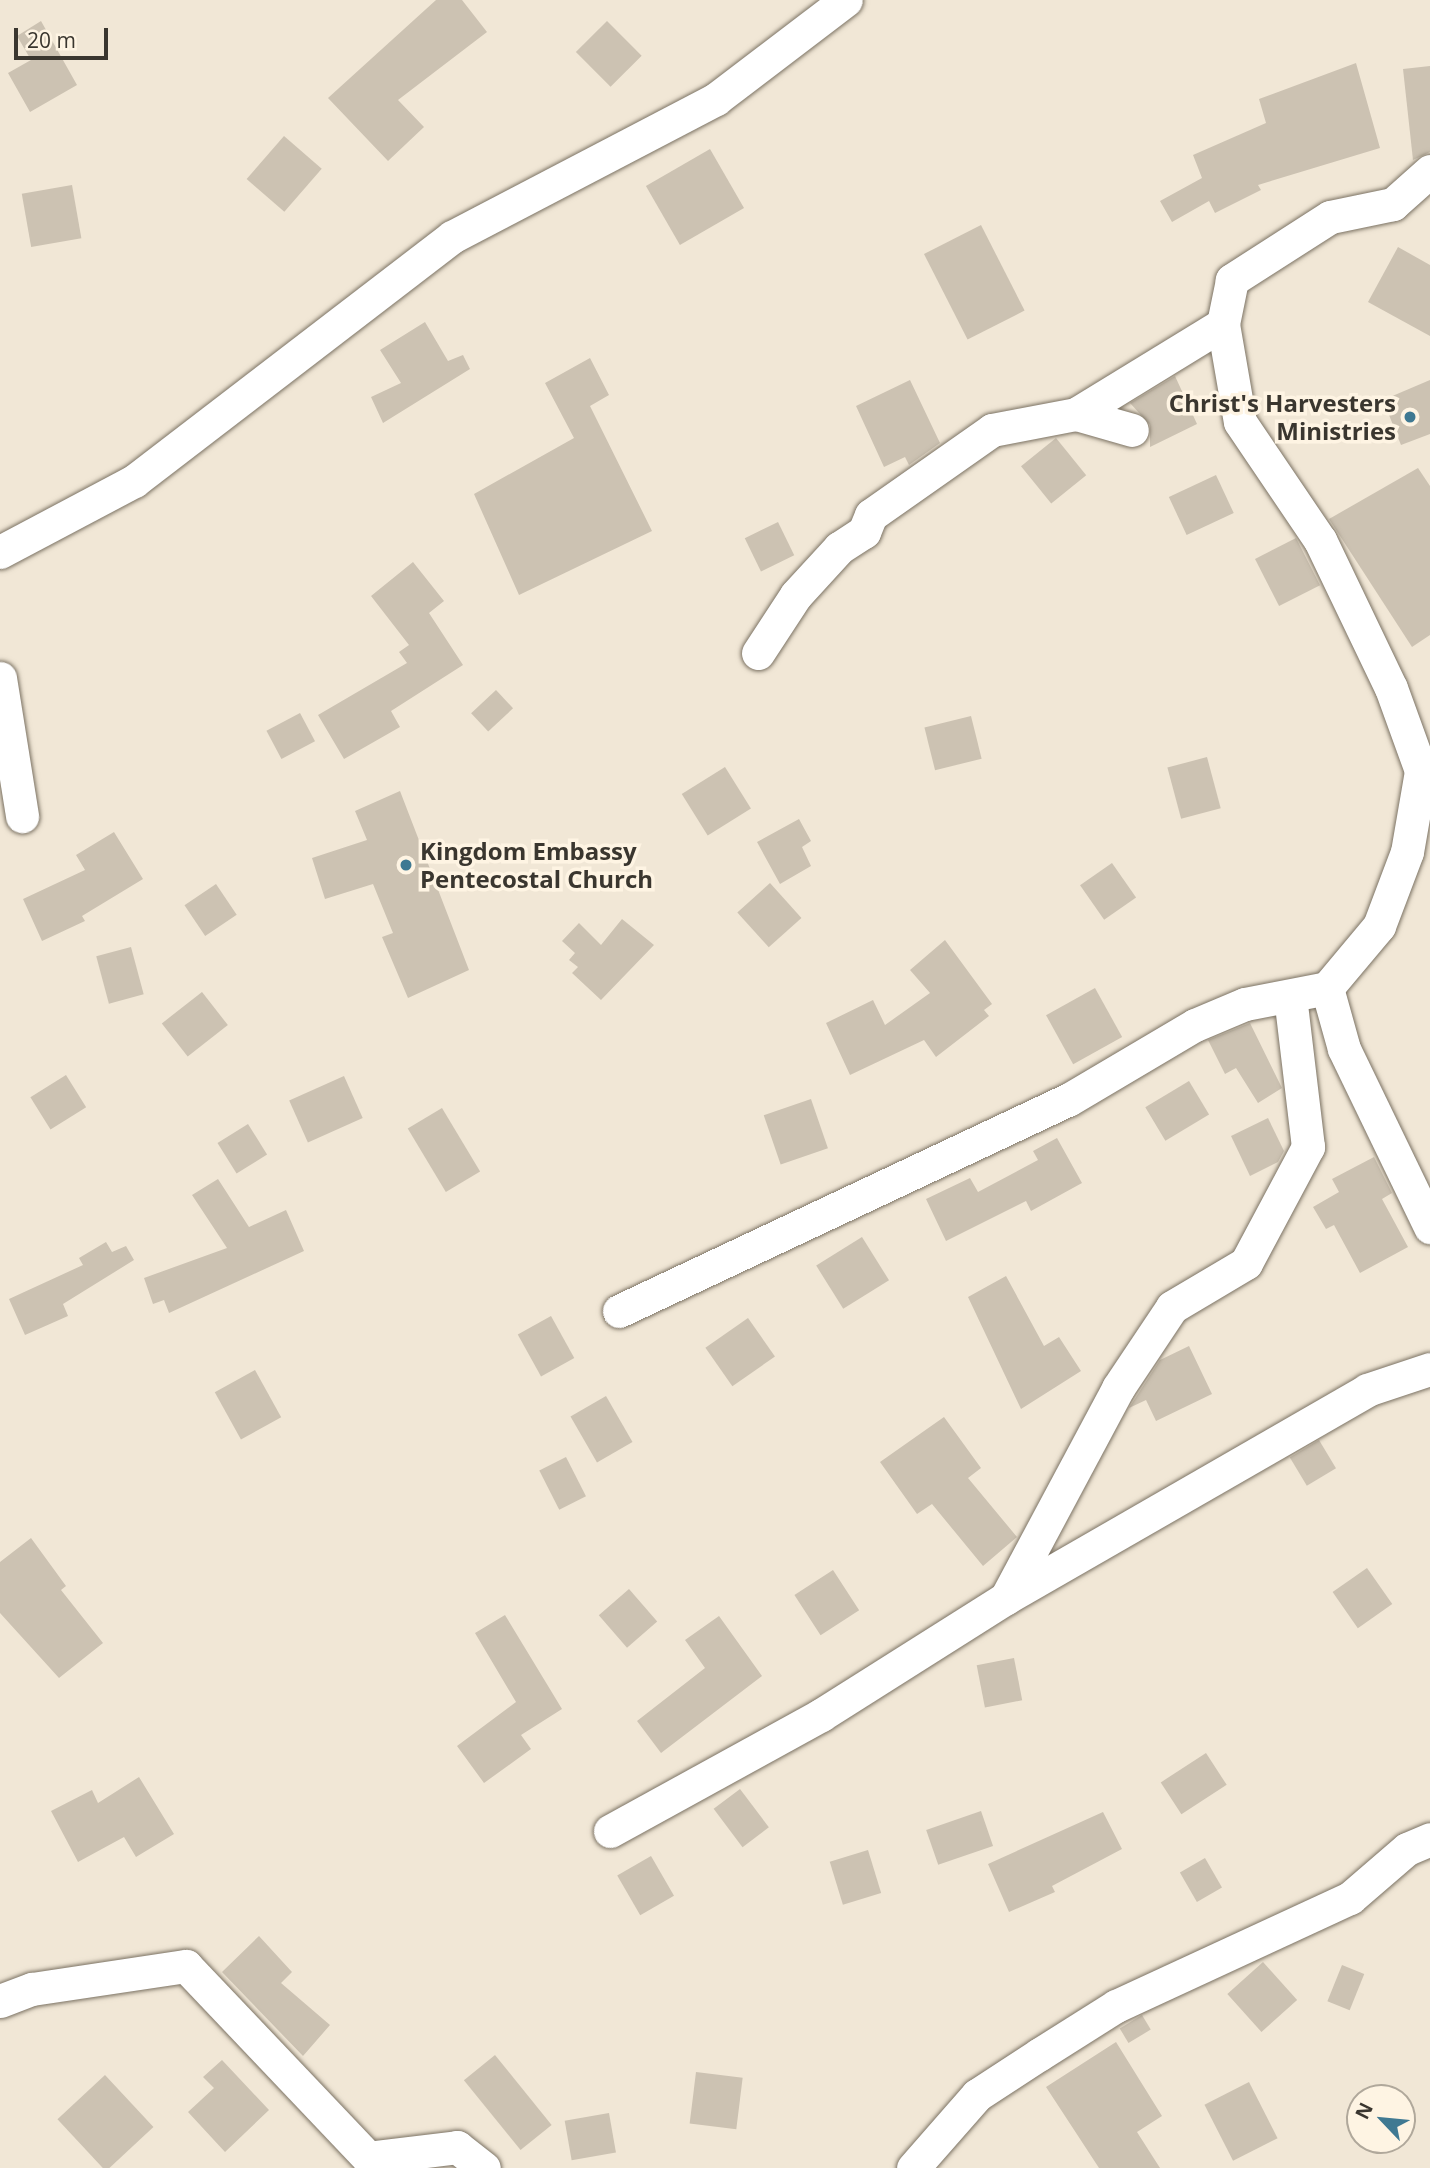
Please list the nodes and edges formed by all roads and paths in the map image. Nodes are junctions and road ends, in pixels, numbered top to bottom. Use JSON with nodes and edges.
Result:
{"nodes":[{"id":1,"x":846,"y":0,"type":"edge"},
{"id":2,"x":1430,"y":171,"type":"edge"},
{"id":3,"x":1223,"y":324,"type":"junction"},
{"id":4,"x":1076,"y":414,"type":"junction"},
{"id":5,"x":1132,"y":430,"type":"dead end"},
{"id":6,"x":0,"y":552,"type":"edge"},
{"id":7,"x":758,"y":653,"type":"dead end"},
{"id":8,"x":0,"y":678,"type":"edge"},
{"id":9,"x":1426,"y":768,"type":"edge"},
{"id":10,"x":22,"y":816,"type":"dead end"},
{"id":11,"x":1327,"y":988,"type":"junction"},
{"id":12,"x":1290,"y":996,"type":"junction"},
{"id":13,"x":1430,"y":1227,"type":"edge"},
{"id":14,"x":619,"y":1311,"type":"dead end"},
{"id":15,"x":1430,"y":1369,"type":"edge"},
{"id":16,"x":1006,"y":1598,"type":"junction"},
{"id":17,"x":610,"y":1831,"type":"dead end"},
{"id":18,"x":1430,"y":1839,"type":"edge"},
{"id":19,"x":0,"y":2001,"type":"edge"},
{"id":20,"x":484,"y":2168,"type":"edge"},
{"id":21,"x":913,"y":2168,"type":"edge"}],
"edges":[{"from":1,"to":6,"type":"street"},
{"from":2,"to":3,"type":"street"},
{"from":3,"to":4,"type":"street"},
{"from":3,"to":9,"type":"street"},
{"from":4,"to":5,"type":"street"},
{"from":4,"to":7,"type":"street"},
{"from":8,"to":10,"type":"street"},
{"from":9,"to":11,"type":"street"},
{"from":11,"to":12,"type":"street"},
{"from":11,"to":13,"type":"street"},
{"from":12,"to":14,"type":"street"},
{"from":12,"to":16,"type":"street"},
{"from":15,"to":16,"type":"street"},
{"from":16,"to":17,"type":"street"},
{"from":18,"to":21,"type":"street"},
{"from":19,"to":20,"type":"street"}]}
